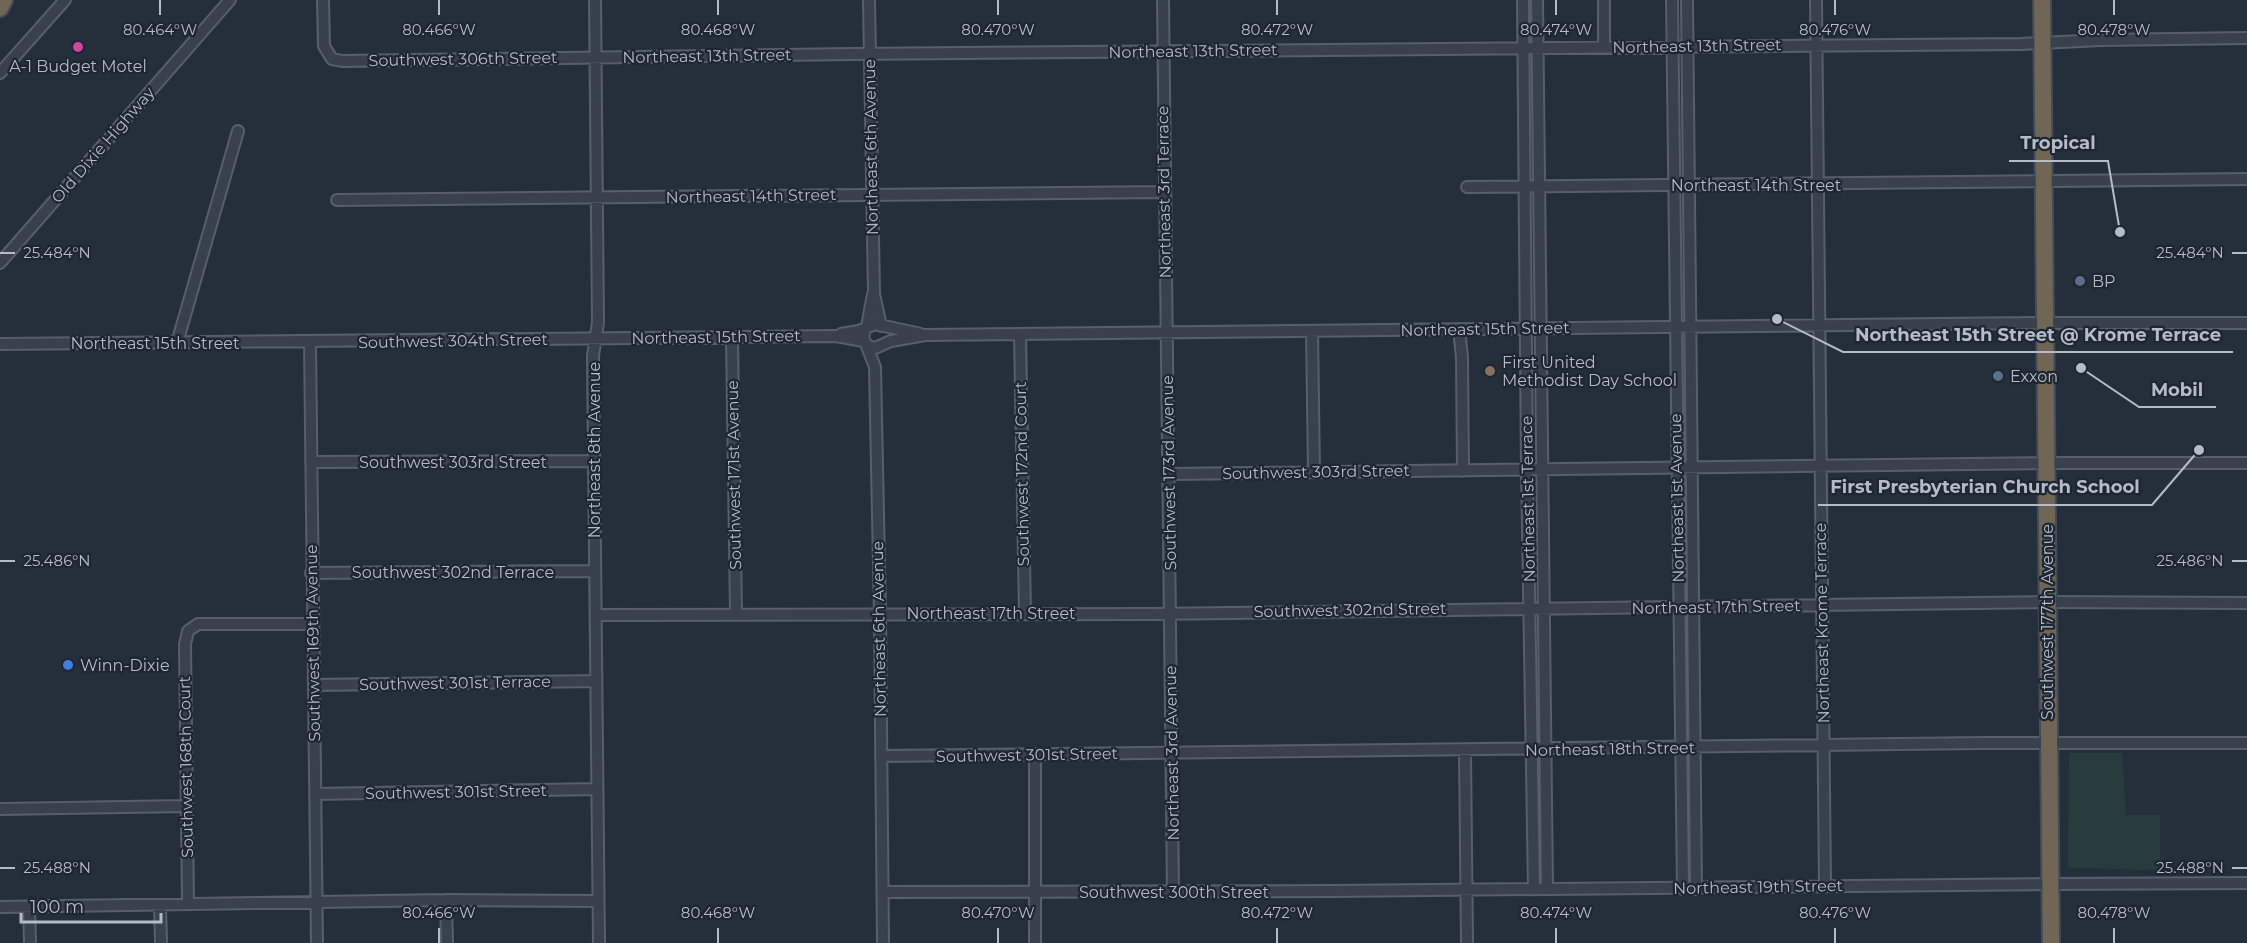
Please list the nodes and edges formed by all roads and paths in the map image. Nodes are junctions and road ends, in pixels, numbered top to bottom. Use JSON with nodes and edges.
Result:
{"nodes":[{"id":1,"x":4,"y":0,"type":"edge"},
{"id":2,"x":65,"y":0,"type":"edge"},
{"id":3,"x":230,"y":0,"type":"edge"},
{"id":4,"x":323,"y":0,"type":"edge"},
{"id":5,"x":595,"y":0,"type":"edge"},
{"id":6,"x":869,"y":0,"type":"edge"},
{"id":7,"x":1163,"y":0,"type":"edge"},
{"id":8,"x":1523,"y":0,"type":"edge"},
{"id":9,"x":1537,"y":0,"type":"edge"},
{"id":10,"x":1604,"y":0,"type":"edge"},
{"id":11,"x":1672,"y":0,"type":"edge"},
{"id":12,"x":1688,"y":0,"type":"edge"},
{"id":13,"x":1816,"y":0,"type":"edge"},
{"id":14,"x":2042,"y":0,"type":"edge"},
{"id":15,"x":0,"y":9,"type":"edge"},
{"id":16,"x":2247,"y":38,"type":"edge"},
{"id":17,"x":2042,"y":42,"type":"junction"},
{"id":18,"x":1816,"y":44,"type":"junction"},
{"id":19,"x":1673,"y":46,"type":"junction"},
{"id":20,"x":1688,"y":46,"type":"junction"},
{"id":21,"x":1524,"y":47,"type":"junction"},
{"id":22,"x":1538,"y":47,"type":"junction"},
{"id":23,"x":1604,"y":47,"type":"junction"},
{"id":24,"x":1163,"y":52,"type":"junction"},
{"id":25,"x":870,"y":54,"type":"junction"},
{"id":26,"x":596,"y":58,"type":"junction"},
{"id":27,"x":0,"y":73,"type":"edge"},
{"id":28,"x":238,"y":131,"type":"dead end"},
{"id":29,"x":2247,"y":179,"type":"edge"},
{"id":30,"x":2044,"y":182,"type":"junction"},
{"id":31,"x":1818,"y":184,"type":"junction"},
{"id":32,"x":1674,"y":185,"type":"junction"},
{"id":33,"x":1690,"y":185,"type":"junction"},
{"id":34,"x":1540,"y":186,"type":"junction"},
{"id":35,"x":1467,"y":187,"type":"dead end"},
{"id":36,"x":1524,"y":187,"type":"junction"},
{"id":37,"x":1165,"y":192,"type":"junction"},
{"id":38,"x":872,"y":194,"type":"junction"},
{"id":39,"x":597,"y":197,"type":"junction"},
{"id":40,"x":337,"y":200,"type":"dead end"},
{"id":41,"x":0,"y":263,"type":"edge"},
{"id":42,"x":874,"y":294,"type":"junction"},
{"id":43,"x":2044,"y":323,"type":"junction"},
{"id":44,"x":2247,"y":323,"type":"edge"},
{"id":45,"x":881,"y":326,"type":"junction"},
{"id":46,"x":1819,"y":326,"type":"junction"},
{"id":47,"x":867,"y":327,"type":"junction"},
{"id":48,"x":1675,"y":327,"type":"junction"},
{"id":49,"x":1690,"y":327,"type":"junction"},
{"id":50,"x":1540,"y":328,"type":"junction"},
{"id":51,"x":1460,"y":329,"type":"junction"},
{"id":52,"x":1525,"y":329,"type":"junction"},
{"id":53,"x":1312,"y":331,"type":"junction"},
{"id":54,"x":1166,"y":332,"type":"junction"},
{"id":55,"x":1020,"y":334,"type":"junction"},
{"id":56,"x":925,"y":335,"type":"junction"},
{"id":57,"x":836,"y":336,"type":"junction"},
{"id":58,"x":732,"y":337,"type":"junction"},
{"id":59,"x":596,"y":338,"type":"junction"},
{"id":60,"x":310,"y":342,"type":"junction"},
{"id":61,"x":865,"y":343,"type":"junction"},
{"id":62,"x":0,"y":344,"type":"edge"},
{"id":63,"x":177,"y":344,"type":"junction"},
{"id":64,"x":883,"y":344,"type":"junction"},
{"id":65,"x":875,"y":367,"type":"junction"},
{"id":66,"x":594,"y":461,"type":"junction"},
{"id":67,"x":311,"y":462,"type":"junction"},
{"id":68,"x":2046,"y":463,"type":"junction"},
{"id":69,"x":2247,"y":463,"type":"edge"},
{"id":70,"x":1821,"y":466,"type":"junction"},
{"id":71,"x":1677,"y":468,"type":"junction"},
{"id":72,"x":1692,"y":468,"type":"junction"},
{"id":73,"x":1527,"y":470,"type":"junction"},
{"id":74,"x":1542,"y":470,"type":"junction"},
{"id":75,"x":1462,"y":471,"type":"junction"},
{"id":76,"x":1314,"y":473,"type":"junction"},
{"id":77,"x":1168,"y":474,"type":"junction"},
{"id":78,"x":595,"y":571,"type":"junction"},
{"id":79,"x":311,"y":573,"type":"junction"},
{"id":80,"x":2047,"y":602,"type":"junction"},
{"id":81,"x":2247,"y":603,"type":"edge"},
{"id":82,"x":1822,"y":606,"type":"junction"},
{"id":83,"x":1694,"y":607,"type":"junction"},
{"id":84,"x":1530,"y":608,"type":"junction"},
{"id":85,"x":1544,"y":608,"type":"junction"},
{"id":86,"x":1679,"y":608,"type":"junction"},
{"id":87,"x":736,"y":613,"type":"junction"},
{"id":88,"x":880,"y":613,"type":"junction"},
{"id":89,"x":1170,"y":613,"type":"junction"},
{"id":90,"x":1025,"y":614,"type":"junction"},
{"id":91,"x":596,"y":615,"type":"junction"},
{"id":92,"x":313,"y":624,"type":"junction"},
{"id":93,"x":596,"y":681,"type":"junction"},
{"id":94,"x":314,"y":685,"type":"junction"},
{"id":95,"x":2048,"y":743,"type":"junction"},
{"id":96,"x":2247,"y":743,"type":"edge"},
{"id":97,"x":1694,"y":747,"type":"junction"},
{"id":98,"x":1823,"y":747,"type":"junction"},
{"id":99,"x":1681,"y":748,"type":"junction"},
{"id":100,"x":1532,"y":750,"type":"junction"},
{"id":101,"x":1545,"y":750,"type":"junction"},
{"id":102,"x":1464,"y":751,"type":"junction"},
{"id":103,"x":1172,"y":753,"type":"junction"},
{"id":104,"x":1035,"y":754,"type":"junction"},
{"id":105,"x":881,"y":756,"type":"junction"},
{"id":106,"x":597,"y":789,"type":"junction"},
{"id":107,"x":315,"y":794,"type":"junction"},
{"id":108,"x":186,"y":807,"type":"junction"},
{"id":109,"x":0,"y":809,"type":"edge"},
{"id":110,"x":2247,"y":883,"type":"edge"},
{"id":111,"x":2050,"y":884,"type":"junction"},
{"id":112,"x":1825,"y":886,"type":"junction"},
{"id":113,"x":1683,"y":889,"type":"junction"},
{"id":114,"x":1696,"y":889,"type":"junction"},
{"id":115,"x":1466,"y":890,"type":"junction"},
{"id":116,"x":1534,"y":890,"type":"junction"},
{"id":117,"x":1547,"y":890,"type":"junction"},
{"id":118,"x":883,"y":892,"type":"junction"},
{"id":119,"x":1035,"y":892,"type":"junction"},
{"id":120,"x":1173,"y":892,"type":"junction"},
{"id":121,"x":446,"y":900,"type":"junction"},
{"id":122,"x":598,"y":901,"type":"junction"},
{"id":123,"x":188,"y":903,"type":"junction"},
{"id":124,"x":316,"y":903,"type":"junction"},
{"id":125,"x":160,"y":905,"type":"junction"},
{"id":126,"x":0,"y":907,"type":"edge"},
{"id":127,"x":29,"y":907,"type":"junction"},
{"id":128,"x":30,"y":943,"type":"edge"},
{"id":129,"x":160,"y":943,"type":"edge"},
{"id":130,"x":317,"y":943,"type":"edge"},
{"id":131,"x":447,"y":943,"type":"edge"},
{"id":132,"x":599,"y":943,"type":"edge"},
{"id":133,"x":883,"y":943,"type":"edge"},
{"id":134,"x":1035,"y":943,"type":"edge"},
{"id":135,"x":1467,"y":943,"type":"edge"},
{"id":136,"x":2051,"y":943,"type":"edge"}],
"edges":[{"from":1,"to":15,"type":"highway"},
{"from":2,"to":27,"type":"street"},
{"from":3,"to":41,"type":"street","name":"Old Dixie Highway"},
{"from":4,"to":26,"type":"street","name":"Southwest 306th Street"},
{"from":5,"to":26,"type":"street","name":"Northeast 8th Avenue"},
{"from":6,"to":25,"type":"street","name":"Northeast 6th Avenue"},
{"from":7,"to":24,"type":"street"},
{"from":8,"to":21,"type":"street","name":"Northeast 1st Terrace"},
{"from":9,"to":22,"type":"street","name":"Northeast 1st Terrace"},
{"from":10,"to":23,"type":"street"},
{"from":11,"to":19,"type":"street","name":"Northeast 1st Avenue"},
{"from":12,"to":20,"type":"street","name":"Northeast 1st Avenue"},
{"from":13,"to":18,"type":"street","name":"Northeast Krome Terrace"},
{"from":14,"to":17,"type":"highway","name":"Southwest 177th Avenue"},
{"from":16,"to":17,"type":"street","name":"Northeast 13th Street"},
{"from":17,"to":18,"type":"street","name":"Northeast 13th Street"},
{"from":17,"to":30,"type":"highway","name":"Southwest 177th Avenue"},
{"from":18,"to":20,"type":"street","name":"Northeast 13th Street"},
{"from":18,"to":31,"type":"street","name":"Northeast Krome Terrace"},
{"from":19,"to":20,"type":"street","name":"Northeast 13th Street"},
{"from":19,"to":23,"type":"street","name":"Northeast 13th Street"},
{"from":19,"to":32,"type":"street","name":"Northeast 1st Avenue"},
{"from":20,"to":33,"type":"street","name":"Northeast 1st Avenue"},
{"from":21,"to":22,"type":"street","name":"Northeast 13th Street"},
{"from":21,"to":24,"type":"street","name":"Northeast 13th Street"},
{"from":21,"to":36,"type":"street","name":"Northeast 1st Terrace"},
{"from":22,"to":23,"type":"street","name":"Northeast 13th Street"},
{"from":22,"to":34,"type":"street","name":"Northeast 1st Terrace"},
{"from":24,"to":25,"type":"street","name":"Northeast 13th Street"},
{"from":24,"to":37,"type":"street","name":"Northeast 3rd Terrace"},
{"from":25,"to":26,"type":"street","name":"Northeast 13th Street"},
{"from":25,"to":38,"type":"street","name":"Northeast 6th Avenue"},
{"from":26,"to":39,"type":"street","name":"Northeast 8th Avenue"},
{"from":28,"to":63,"type":"street"},
{"from":29,"to":30,"type":"street","name":"Northeast 14th Street"},
{"from":30,"to":31,"type":"street","name":"Northeast 14th Street"},
{"from":30,"to":43,"type":"highway","name":"Southwest 177th Avenue"},
{"from":31,"to":33,"type":"street","name":"Northeast 14th Street"},
{"from":31,"to":46,"type":"street","name":"Northeast Krome Terrace"},
{"from":32,"to":33,"type":"street","name":"Northeast 14th Street"},
{"from":32,"to":34,"type":"street","name":"Northeast 14th Street"},
{"from":32,"to":48,"type":"street","name":"Northeast 1st Avenue"},
{"from":33,"to":49,"type":"street","name":"Northeast 1st Avenue"},
{"from":34,"to":36,"type":"street","name":"Northeast 14th Street"},
{"from":34,"to":50,"type":"street","name":"Northeast 1st Terrace"},
{"from":35,"to":36,"type":"street","name":"Northeast 14th Street"},
{"from":36,"to":52,"type":"street","name":"Northeast 1st Terrace"},
{"from":37,"to":38,"type":"street","name":"Northeast 14th Street"},
{"from":37,"to":54,"type":"street","name":"Northeast 3rd Terrace"},
{"from":38,"to":39,"type":"street","name":"Northeast 14th Street"},
{"from":38,"to":42,"type":"street","name":"Northeast 6th Avenue"},
{"from":39,"to":40,"type":"street","name":"Northeast 14th Street"},
{"from":39,"to":59,"type":"street","name":"Northeast 8th Avenue"},
{"from":42,"to":45,"type":"street","name":"Northeast 6th Avenue"},
{"from":42,"to":47,"type":"street","name":"Northeast 6th Avenue"},
{"from":43,"to":44,"type":"street","name":"Northeast 15th Street"},
{"from":43,"to":46,"type":"street","name":"Northeast 15th Street"},
{"from":43,"to":68,"type":"highway","name":"Southwest 177th Avenue"},
{"from":45,"to":47,"type":"street"},
{"from":45,"to":56,"type":"street","name":"Northeast 15th Street"},
{"from":45,"to":64,"type":"street"},
{"from":46,"to":49,"type":"street","name":"Northeast 15th Street"},
{"from":46,"to":70,"type":"street","name":"Northeast Krome Terrace"},
{"from":47,"to":57,"type":"street","name":"Northeast 15th Street"},
{"from":47,"to":61,"type":"street"},
{"from":48,"to":49,"type":"street","name":"Northeast 15th Street"},
{"from":48,"to":50,"type":"street","name":"Northeast 15th Street"},
{"from":48,"to":71,"type":"street","name":"Northeast 1st Avenue"},
{"from":49,"to":72,"type":"street","name":"Northeast 1st Avenue"},
{"from":50,"to":52,"type":"street","name":"Northeast 15th Street"},
{"from":50,"to":74,"type":"street","name":"Northeast 1st Terrace"},
{"from":51,"to":52,"type":"street","name":"Northeast 15th Street"},
{"from":51,"to":53,"type":"street","name":"Northeast 15th Street"},
{"from":51,"to":75,"type":"street"},
{"from":52,"to":73,"type":"street","name":"Northeast 1st Terrace"},
{"from":53,"to":54,"type":"street","name":"Northeast 15th Street"},
{"from":53,"to":76,"type":"street"},
{"from":54,"to":55,"type":"street","name":"Northeast 15th Street"},
{"from":54,"to":77,"type":"street","name":"Southwest 173rd Avenue"},
{"from":55,"to":56,"type":"street","name":"Northeast 15th Street"},
{"from":55,"to":90,"type":"street","name":"Southwest 172nd Court"},
{"from":56,"to":64,"type":"street","name":"Northeast 15th Street"},
{"from":57,"to":58,"type":"street","name":"Northeast 15th Street"},
{"from":57,"to":61,"type":"street","name":"Northeast 15th Street"},
{"from":58,"to":59,"type":"street","name":"Northeast 15th Street"},
{"from":58,"to":87,"type":"street","name":"Southwest 171st Avenue"},
{"from":59,"to":60,"type":"street","name":"Southwest 304th Street"},
{"from":59,"to":66,"type":"street","name":"Northeast 8th Avenue"},
{"from":60,"to":63,"type":"street","name":"Northeast 15th Street"},
{"from":60,"to":67,"type":"street","name":"Southwest 169th Avenue"},
{"from":61,"to":64,"type":"street"},
{"from":61,"to":65,"type":"street","name":"Northeast 6th Avenue"},
{"from":62,"to":63,"type":"street","name":"Northeast 15th Street"},
{"from":64,"to":65,"type":"street","name":"Northeast 6th Avenue"},
{"from":65,"to":88,"type":"street","name":"Northeast 6th Avenue"},
{"from":66,"to":67,"type":"street","name":"Southwest 303rd Street"},
{"from":66,"to":78,"type":"street","name":"Northeast 8th Avenue"},
{"from":67,"to":79,"type":"street","name":"Southwest 169th Avenue"},
{"from":68,"to":69,"type":"street","name":"Southwest 303rd Street"},
{"from":68,"to":70,"type":"street","name":"Southwest 303rd Street"},
{"from":68,"to":80,"type":"highway","name":"Southwest 177th Avenue"},
{"from":70,"to":72,"type":"street","name":"Southwest 303rd Street"},
{"from":70,"to":82,"type":"street","name":"Northeast Krome Terrace"},
{"from":71,"to":72,"type":"street","name":"Southwest 303rd Street"},
{"from":71,"to":74,"type":"street","name":"Southwest 303rd Street"},
{"from":71,"to":86,"type":"street","name":"Northeast 1st Avenue"},
{"from":72,"to":83,"type":"street","name":"Northeast 1st Avenue"},
{"from":73,"to":74,"type":"street","name":"Southwest 303rd Street"},
{"from":73,"to":75,"type":"street","name":"Southwest 303rd Street"},
{"from":73,"to":84,"type":"street","name":"Northeast 1st Terrace"},
{"from":74,"to":85,"type":"street","name":"Northeast 1st Terrace"},
{"from":75,"to":76,"type":"street","name":"Southwest 303rd Street"},
{"from":76,"to":77,"type":"street","name":"Southwest 303rd Street"},
{"from":77,"to":89,"type":"street","name":"Southwest 173rd Avenue"},
{"from":78,"to":79,"type":"street","name":"Southwest 302nd Terrace"},
{"from":78,"to":91,"type":"street","name":"Northeast 8th Avenue"},
{"from":79,"to":92,"type":"street","name":"Southwest 169th Avenue"},
{"from":80,"to":81,"type":"street","name":"Northeast 17th Street"},
{"from":80,"to":82,"type":"street","name":"Northeast 17th Street"},
{"from":80,"to":95,"type":"highway","name":"Southwest 177th Avenue"},
{"from":82,"to":83,"type":"street","name":"Northeast 17th Street"},
{"from":82,"to":98,"type":"street","name":"Northeast Krome Terrace"},
{"from":83,"to":86,"type":"street","name":"Northeast 17th Street"},
{"from":83,"to":97,"type":"street","name":"Northeast 1st Avenue"},
{"from":84,"to":85,"type":"street","name":"Northeast 17th Street"},
{"from":84,"to":89,"type":"street","name":"Southwest 302nd Street"},
{"from":84,"to":100,"type":"street","name":"Northeast 1st Terrace"},
{"from":85,"to":86,"type":"street","name":"Northeast 17th Street"},
{"from":85,"to":101,"type":"street","name":"Northeast 1st Terrace"},
{"from":86,"to":99,"type":"street","name":"Northeast 1st Avenue"},
{"from":87,"to":88,"type":"street","name":"Northeast 17th Street"},
{"from":87,"to":91,"type":"street","name":"Northeast 17th Street"},
{"from":88,"to":90,"type":"street","name":"Northeast 17th Street"},
{"from":88,"to":105,"type":"street","name":"Northeast 6th Avenue"},
{"from":89,"to":90,"type":"street","name":"Northeast 17th Street"},
{"from":89,"to":103,"type":"street","name":"Northeast 3rd Avenue"},
{"from":91,"to":93,"type":"street","name":"Northeast 8th Avenue"},
{"from":92,"to":94,"type":"street","name":"Southwest 169th Avenue"},
{"from":92,"to":108,"type":"street","name":"Southwest 168th Court"},
{"from":93,"to":94,"type":"street","name":"Southwest 301st Terrace"},
{"from":93,"to":106,"type":"street","name":"Northeast 8th Avenue"},
{"from":94,"to":107,"type":"street","name":"Southwest 169th Avenue"},
{"from":95,"to":96,"type":"street","name":"Northeast 18th Street"},
{"from":95,"to":98,"type":"street","name":"Northeast 18th Street"},
{"from":95,"to":111,"type":"highway","name":"Southwest 177th Avenue"},
{"from":97,"to":98,"type":"street","name":"Northeast 18th Street"},
{"from":97,"to":99,"type":"street","name":"Northeast 18th Street"},
{"from":97,"to":114,"type":"street","name":"Northeast 1st Avenue"},
{"from":98,"to":112,"type":"street","name":"Northeast Krome Terrace"},
{"from":99,"to":101,"type":"street","name":"Northeast 18th Street"},
{"from":99,"to":113,"type":"street","name":"Northeast 1st Avenue"},
{"from":100,"to":101,"type":"street","name":"Northeast 18th Street"},
{"from":100,"to":102,"type":"street","name":"Northeast 18th Street"},
{"from":100,"to":116,"type":"street","name":"Northeast 1st Terrace"},
{"from":101,"to":117,"type":"street","name":"Northeast 1st Terrace"},
{"from":102,"to":103,"type":"street","name":"Northeast 18th Street"},
{"from":102,"to":115,"type":"street"},
{"from":103,"to":104,"type":"street","name":"Southwest 301st Street"},
{"from":103,"to":120,"type":"street","name":"Northeast 3rd Avenue"},
{"from":104,"to":105,"type":"street","name":"Southwest 301st Street"},
{"from":104,"to":119,"type":"street"},
{"from":105,"to":118,"type":"street","name":"Northeast 6th Avenue"},
{"from":106,"to":107,"type":"street","name":"Southwest 301st Street"},
{"from":106,"to":122,"type":"street","name":"Northeast 8th Avenue"},
{"from":107,"to":124,"type":"street","name":"Southwest 169th Avenue"},
{"from":108,"to":109,"type":"street"},
{"from":108,"to":123,"type":"street","name":"Southwest 168th Court"},
{"from":110,"to":111,"type":"street","name":"Northeast 19th Street"},
{"from":111,"to":112,"type":"street","name":"Northeast 19th Street"},
{"from":111,"to":136,"type":"highway","name":"Southwest 177th Avenue"},
{"from":112,"to":114,"type":"street","name":"Northeast 19th Street"},
{"from":113,"to":114,"type":"street","name":"Northeast 19th Street"},
{"from":113,"to":117,"type":"street","name":"Northeast 19th Street"},
{"from":115,"to":116,"type":"street","name":"Northeast 19th Street"},
{"from":115,"to":120,"type":"street","name":"Southwest 300th Street"},
{"from":115,"to":135,"type":"street"},
{"from":116,"to":117,"type":"street","name":"Northeast 19th Street"},
{"from":118,"to":119,"type":"street","name":"Southwest 300th Street"},
{"from":118,"to":133,"type":"street","name":"Northeast 6th Avenue"},
{"from":119,"to":120,"type":"street","name":"Southwest 300th Street"},
{"from":119,"to":134,"type":"street"},
{"from":121,"to":122,"type":"street"},
{"from":121,"to":124,"type":"street"},
{"from":121,"to":131,"type":"street"},
{"from":122,"to":132,"type":"street","name":"Northeast 8th Avenue"},
{"from":123,"to":124,"type":"street"},
{"from":123,"to":125,"type":"street"},
{"from":124,"to":130,"type":"street","name":"Southwest 169th Avenue"},
{"from":125,"to":127,"type":"street"},
{"from":125,"to":129,"type":"street"},
{"from":126,"to":127,"type":"street"},
{"from":127,"to":128,"type":"street"}]}
